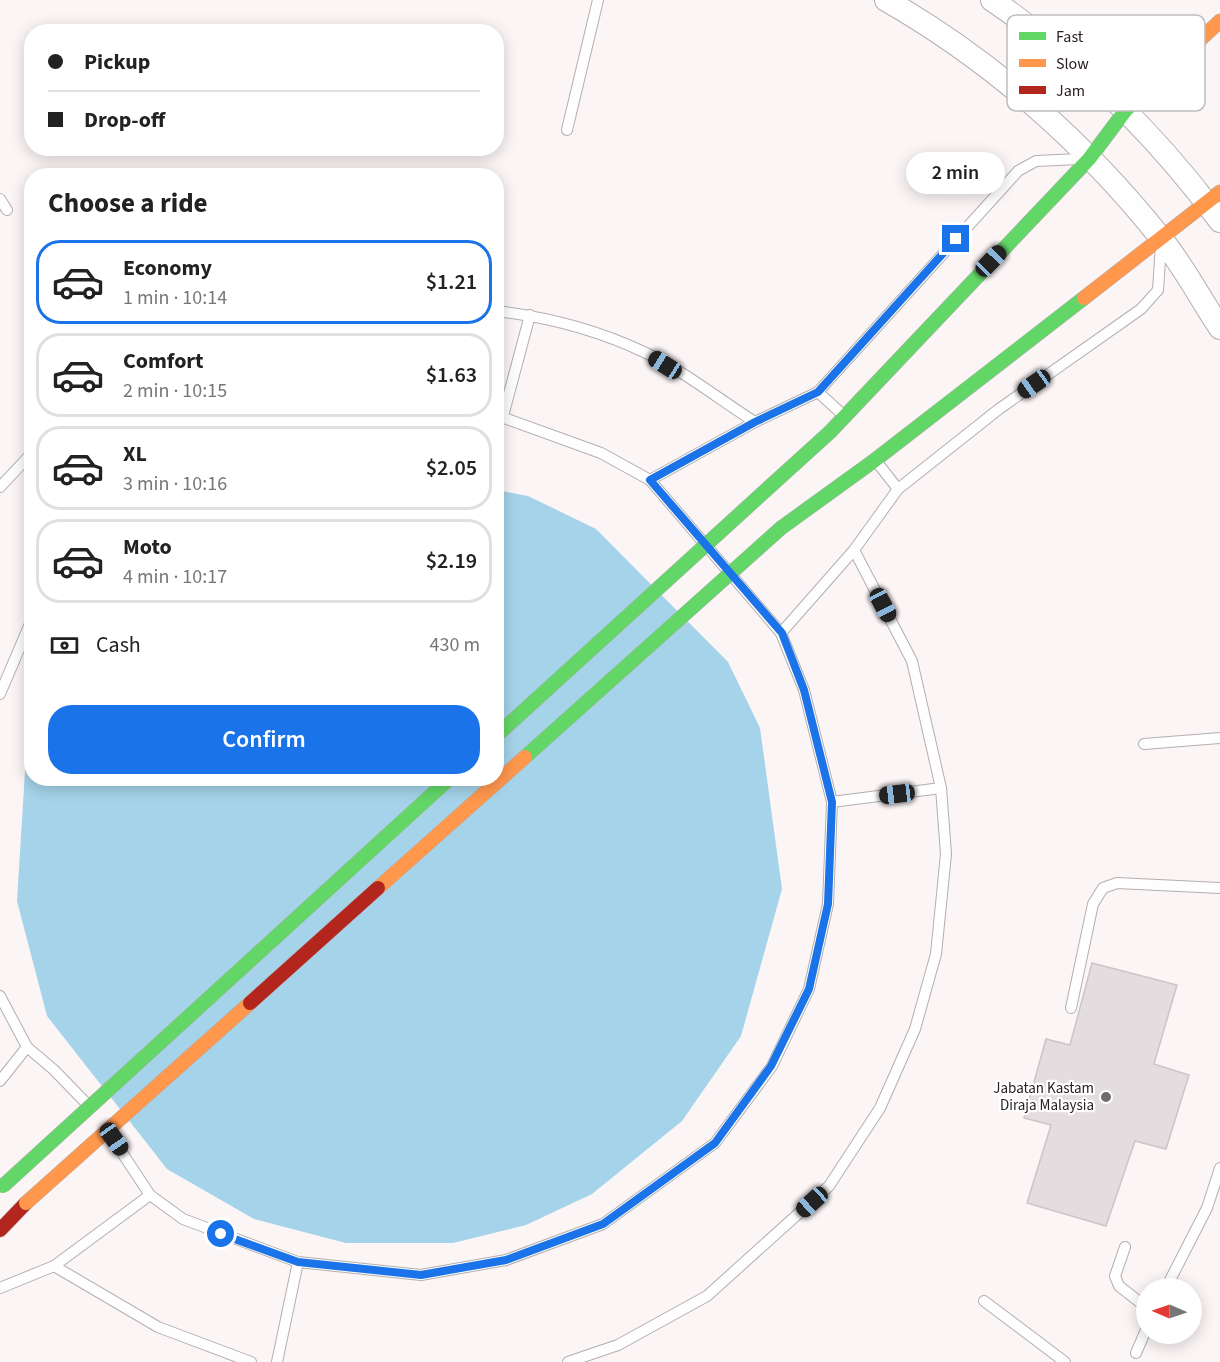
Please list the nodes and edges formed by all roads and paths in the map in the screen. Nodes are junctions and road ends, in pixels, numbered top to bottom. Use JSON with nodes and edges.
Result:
{"nodes":[{"id":1,"x":598,"y":0,"type":"edge"},
{"id":2,"x":886,"y":0,"type":"edge"},
{"id":3,"x":992,"y":0,"type":"edge"},
{"id":4,"x":1011,"y":15,"type":"edge"},
{"id":5,"x":1220,"y":21,"type":"edge"},
{"id":6,"x":1205,"y":35,"type":"edge"},
{"id":7,"x":1007,"y":82,"type":"edge"},
{"id":8,"x":1039,"y":111,"type":"edge"},
{"id":9,"x":1125,"y":111,"type":"joint"},
{"id":10,"x":567,"y":130,"type":"dead end"},
{"id":11,"x":1089,"y":159,"type":"junction"},
{"id":12,"x":0,"y":199,"type":"edge"},
{"id":13,"x":1216,"y":206,"type":"edge"},
{"id":14,"x":7,"y":210,"type":"dead end"},
{"id":15,"x":1161,"y":238,"type":"junction"},
{"id":16,"x":504,"y":312,"type":"edge"},
{"id":17,"x":530,"y":315,"type":"junction"},
{"id":18,"x":1220,"y":328,"type":"edge"},
{"id":19,"x":818,"y":392,"type":"junction"},
{"id":20,"x":504,"y":403,"type":"edge"},
{"id":21,"x":844,"y":415,"type":"junction"},
{"id":22,"x":504,"y":417,"type":"edge"},
{"id":23,"x":755,"y":422,"type":"junction"},
{"id":24,"x":875,"y":460,"type":"junction"},
{"id":25,"x":24,"y":462,"type":"edge"},
{"id":26,"x":650,"y":480,"type":"junction"},
{"id":27,"x":0,"y":487,"type":"edge"},
{"id":28,"x":898,"y":489,"type":"junction"},
{"id":29,"x":854,"y":550,"type":"junction"},
{"id":30,"x":782,"y":633,"type":"junction"},
{"id":31,"x":24,"y":638,"type":"edge"},
{"id":32,"x":0,"y":694,"type":"edge"},
{"id":33,"x":504,"y":729,"type":"edge"},
{"id":34,"x":1220,"y":738,"type":"edge"},
{"id":35,"x":1144,"y":744,"type":"dead end"},
{"id":36,"x":504,"y":776,"type":"edge"},
{"id":37,"x":441,"y":786,"type":"edge"},
{"id":38,"x":492,"y":786,"type":"edge"},
{"id":39,"x":941,"y":788,"type":"junction"},
{"id":40,"x":832,"y":802,"type":"junction"},
{"id":41,"x":1220,"y":888,"type":"edge"},
{"id":42,"x":0,"y":996,"type":"edge"},
{"id":43,"x":1071,"y":1008,"type":"dead end"},
{"id":44,"x":27,"y":1047,"type":"junction"},
{"id":45,"x":0,"y":1081,"type":"edge"},
{"id":46,"x":1220,"y":1168,"type":"edge"},
{"id":47,"x":1,"y":1187,"type":"edge"},
{"id":48,"x":150,"y":1195,"type":"junction"},
{"id":49,"x":0,"y":1230,"type":"edge"},
{"id":50,"x":1125,"y":1247,"type":"dead end"},
{"id":51,"x":298,"y":1262,"type":"junction"},
{"id":52,"x":54,"y":1266,"type":"junction"},
{"id":53,"x":1171,"y":1278,"type":"edge"},
{"id":54,"x":0,"y":1288,"type":"edge"},
{"id":55,"x":1136,"y":1299,"type":"edge"},
{"id":56,"x":984,"y":1301,"type":"dead end"},
{"id":57,"x":1140,"y":1344,"type":"edge"},
{"id":58,"x":1136,"y":1353,"type":"dead end"},
{"id":59,"x":251,"y":1362,"type":"edge"},
{"id":60,"x":277,"y":1362,"type":"edge"},
{"id":61,"x":568,"y":1362,"type":"edge"},
{"id":62,"x":1065,"y":1362,"type":"edge"}],
"edges":[{"from":1,"to":10,"type":"lane"},
{"from":2,"to":7,"type":"street"},
{"from":3,"to":4,"type":"street"},
{"from":5,"to":6,"type":"street"},
{"from":8,"to":11,"type":"street"},
{"from":9,"to":11,"type":"street"},
{"from":9,"to":13,"type":"street"},
{"from":11,"to":15,"type":"street"},
{"from":11,"to":19,"type":"lane"},
{"from":11,"to":21,"type":"street"},
{"from":12,"to":14,"type":"lane"},
{"from":13,"to":15,"type":"street"},
{"from":15,"to":18,"type":"street"},
{"from":15,"to":24,"type":"street"},
{"from":15,"to":28,"type":"lane"},
{"from":16,"to":17,"type":"lane"},
{"from":17,"to":20,"type":"lane"},
{"from":17,"to":23,"type":"lane"},
{"from":19,"to":21,"type":"lane"},
{"from":19,"to":23,"type":"lane"},
{"from":21,"to":33,"type":"street","bridge":true},
{"from":22,"to":26,"type":"lane"},
{"from":23,"to":26,"type":"lane"},
{"from":24,"to":28,"type":"lane"},
{"from":24,"to":36,"type":"street","bridge":true},
{"from":25,"to":27,"type":"lane"},
{"from":26,"to":30,"type":"lane"},
{"from":28,"to":29,"type":"lane"},
{"from":29,"to":30,"type":"lane"},
{"from":29,"to":39,"type":"lane"},
{"from":30,"to":40,"type":"lane"},
{"from":31,"to":32,"type":"lane"},
{"from":34,"to":35,"type":"lane"},
{"from":37,"to":47,"type":"street","bridge":true},
{"from":38,"to":49,"type":"street","bridge":true},
{"from":39,"to":40,"type":"lane"},
{"from":39,"to":61,"type":"lane"},
{"from":40,"to":51,"type":"lane"},
{"from":41,"to":43,"type":"lane"},
{"from":42,"to":44,"type":"lane"},
{"from":44,"to":45,"type":"lane"},
{"from":44,"to":48,"type":"lane"},
{"from":46,"to":53,"type":"lane"},
{"from":48,"to":51,"type":"lane"},
{"from":48,"to":52,"type":"lane"},
{"from":50,"to":55,"type":"lane"},
{"from":51,"to":60,"type":"lane"},
{"from":52,"to":54,"type":"lane"},
{"from":52,"to":59,"type":"lane"},
{"from":56,"to":62,"type":"lane"},
{"from":57,"to":58,"type":"lane"}]}
